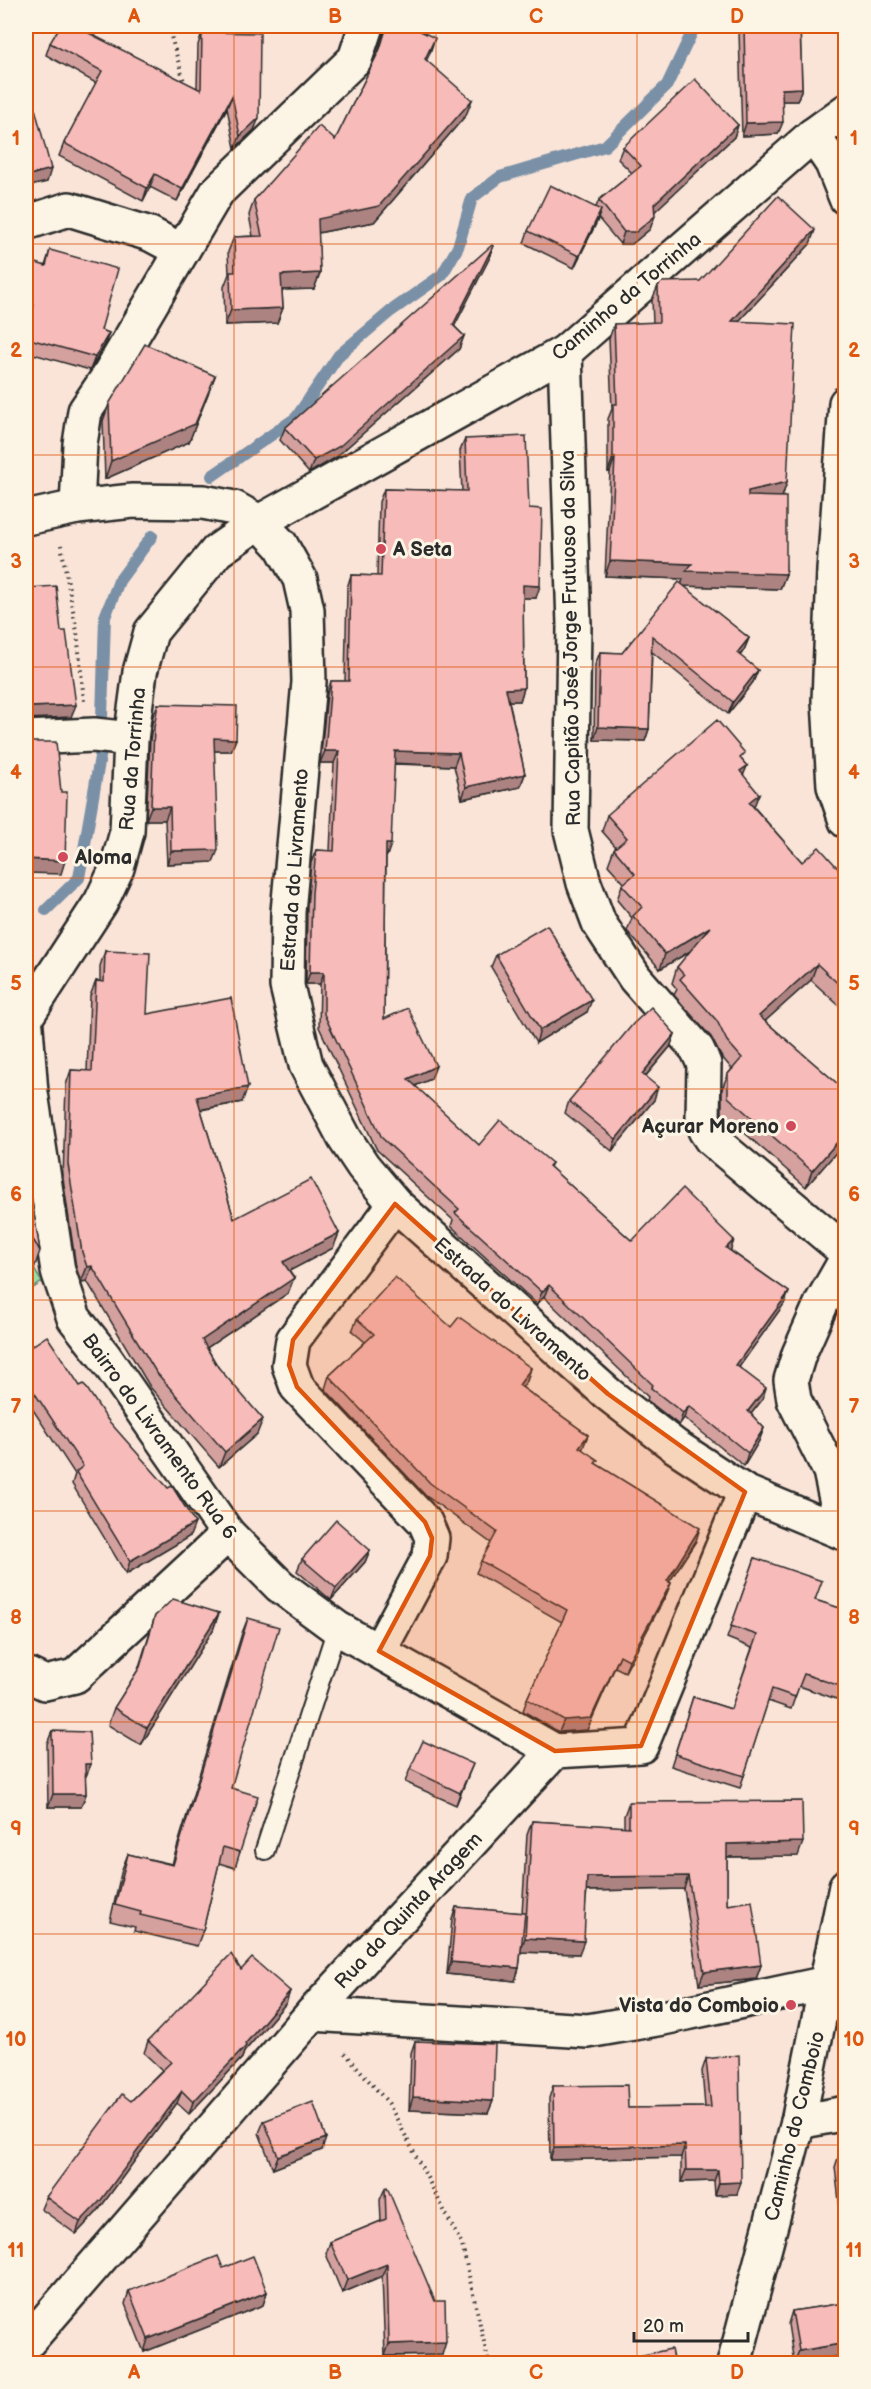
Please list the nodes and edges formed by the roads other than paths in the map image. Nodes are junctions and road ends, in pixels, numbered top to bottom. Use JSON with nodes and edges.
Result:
{"nodes":[{"id":1,"x":366,"y":26,"type":"edge"},
{"id":2,"x":846,"y":111,"type":"edge"},
{"id":3,"x":813,"y":135,"type":"junction"},
{"id":4,"x":846,"y":198,"type":"edge"},
{"id":5,"x":26,"y":223,"type":"edge"},
{"id":6,"x":182,"y":251,"type":"junction"},
{"id":7,"x":565,"y":352,"type":"junction"},
{"id":8,"x":846,"y":403,"type":"edge"},
{"id":9,"x":52,"y":512,"type":"edge"},
{"id":10,"x":259,"y":522,"type":"junction"},
{"id":11,"x":26,"y":738,"type":"edge"},
{"id":12,"x":131,"y":739,"type":"junction"},
{"id":13,"x":846,"y":821,"type":"edge"},
{"id":14,"x":26,"y":1017,"type":"edge"},
{"id":15,"x":26,"y":1028,"type":"edge"},
{"id":16,"x":395,"y":1204,"type":"junction"},
{"id":17,"x":846,"y":1252,"type":"edge"},
{"id":18,"x":846,"y":1260,"type":"edge"},
{"id":19,"x":745,"y":1492,"type":"junction"},
{"id":20,"x":838,"y":1531,"type":"edge"},
{"id":21,"x":228,"y":1534,"type":"junction"},
{"id":22,"x":337,"y":1628,"type":"junction"},
{"id":23,"x":379,"y":1651,"type":"junction"},
{"id":24,"x":26,"y":1674,"type":"edge"},
{"id":25,"x":555,"y":1751,"type":"junction"},
{"id":26,"x":265,"y":1850,"type":"dead end"},
{"id":27,"x":846,"y":1886,"type":"edge"},
{"id":28,"x":837,"y":1981,"type":"edge"},
{"id":29,"x":312,"y":2014,"type":"junction"},
{"id":30,"x":846,"y":2113,"type":"edge"},
{"id":31,"x":798,"y":2122,"type":"junction"},
{"id":32,"x":26,"y":2344,"type":"edge"},
{"id":33,"x":734,"y":2364,"type":"edge"}],
"edges":[{"from":1,"to":6,"type":"street"},
{"from":2,"to":3,"type":"street","name":"Caminho da Torrinha"},
{"from":3,"to":4,"type":"street"},
{"from":3,"to":7,"type":"street","name":"Caminho da Torrinha"},
{"from":5,"to":6,"type":"street"},
{"from":6,"to":9,"type":"street"},
{"from":7,"to":10,"type":"street","name":"Caminho da Torrinha"},
{"from":7,"to":17,"type":"street","name":"Rua Capitão José Jorge Frutuoso da Silva"},
{"from":8,"to":13,"type":"street"},
{"from":9,"to":10,"type":"street","name":"Estrada do Livramento"},
{"from":10,"to":12,"type":"street","name":"Rua da Torrinha"},
{"from":10,"to":16,"type":"street","name":"Estrada do Livramento"},
{"from":11,"to":12,"type":"street"},
{"from":12,"to":14,"type":"street","name":"Rua da Torrinha"},
{"from":15,"to":21,"type":"street","name":"Bairro do Livramento Rua 6"},
{"from":16,"to":19,"type":"street","name":"Estrada do Livramento"},
{"from":16,"to":23,"type":"street"},
{"from":18,"to":20,"type":"street"},
{"from":19,"to":20,"type":"street","name":"Estrada do Livramento"},
{"from":19,"to":25,"type":"street"},
{"from":21,"to":22,"type":"street","name":"Bairro do Livramento Rua 6"},
{"from":21,"to":24,"type":"street"},
{"from":22,"to":23,"type":"street","name":"Bairro do Livramento Rua 6"},
{"from":22,"to":26,"type":"lane"},
{"from":23,"to":25,"type":"street","name":"Bairro do Livramento Rua 6"},
{"from":25,"to":29,"type":"street","name":"Rua da Quinta Aragem"},
{"from":27,"to":28,"type":"street","name":"Caminho do Comboio"},
{"from":28,"to":29,"type":"street"},
{"from":28,"to":31,"type":"street","name":"Caminho do Comboio"},
{"from":29,"to":32,"type":"street","name":"Rua da Quinta Aragem"},
{"from":30,"to":31,"type":"street"},
{"from":31,"to":33,"type":"street","name":"Caminho do Comboio"}]}
